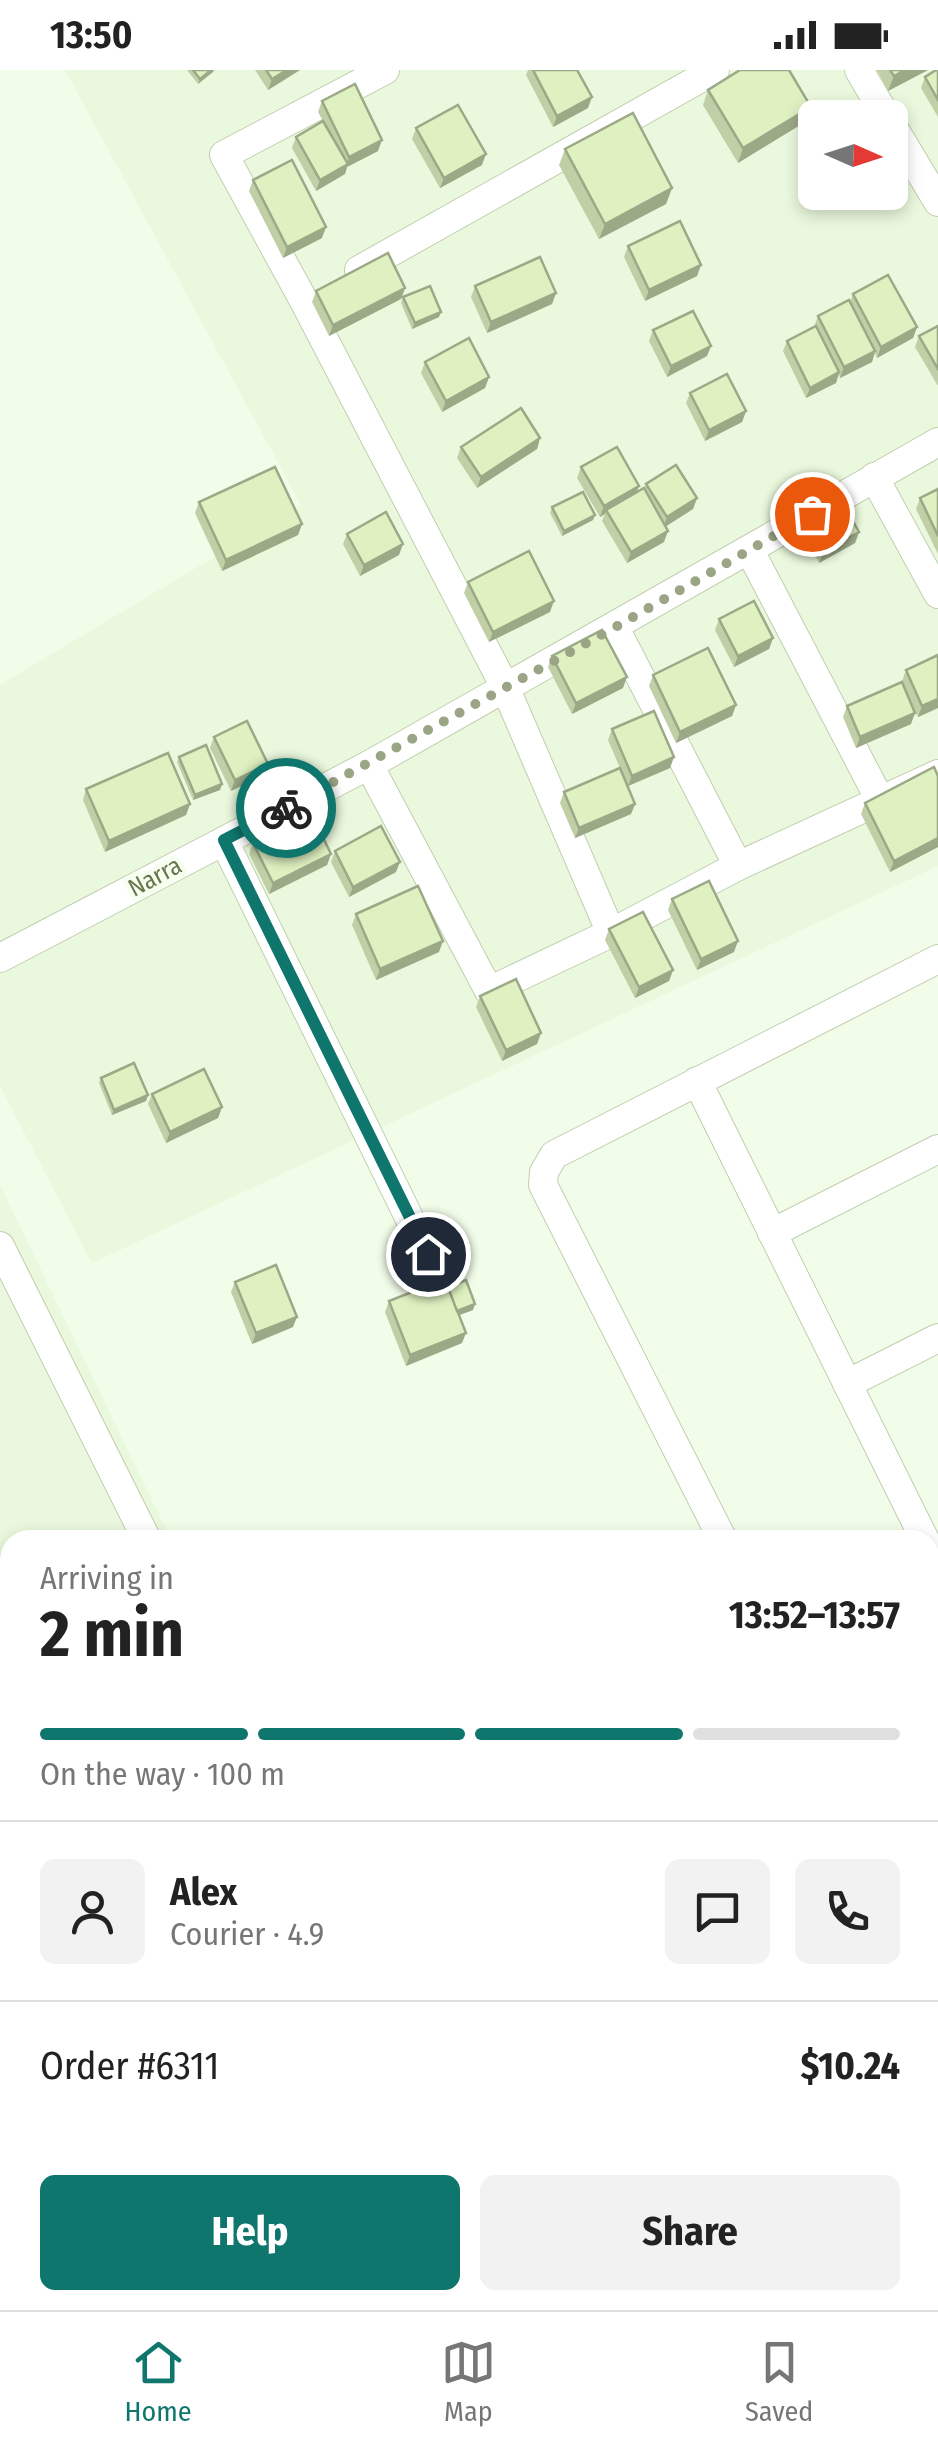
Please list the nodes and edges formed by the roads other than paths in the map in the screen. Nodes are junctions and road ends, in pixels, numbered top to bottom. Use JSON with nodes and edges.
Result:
{"nodes":[{"id":1,"x":384,"y":70,"type":"edge"},
{"id":2,"x":715,"y":70,"type":"edge"},
{"id":3,"x":859,"y":70,"type":"edge"},
{"id":4,"x":877,"y":100,"type":"edge"},
{"id":5,"x":908,"y":152,"type":"edge"},
{"id":6,"x":938,"y":202,"type":"edge"},
{"id":7,"x":321,"y":291,"type":"junction"},
{"id":8,"x":938,"y":442,"type":"edge"},
{"id":9,"x":874,"y":477,"type":"junction"},
{"id":10,"x":750,"y":551,"type":"junction"},
{"id":11,"x":938,"y":594,"type":"edge"},
{"id":12,"x":614,"y":628,"type":"junction"},
{"id":13,"x":505,"y":687,"type":"junction"},
{"id":14,"x":369,"y":765,"type":"junction"},
{"id":15,"x":938,"y":774,"type":"edge"},
{"id":16,"x":881,"y":802,"type":"junction"},
{"id":17,"x":224,"y":840,"type":"junction"},
{"id":18,"x":738,"y":866,"type":"junction"},
{"id":19,"x":611,"y":934,"type":"junction"},
{"id":20,"x":0,"y":958,"type":"edge"},
{"id":21,"x":938,"y":959,"type":"edge"},
{"id":22,"x":697,"y":1081,"type":"junction"},
{"id":23,"x":938,"y":1149,"type":"edge"},
{"id":24,"x":772,"y":1232,"type":"junction"},
{"id":25,"x":0,"y":1246,"type":"edge"},
{"id":26,"x":428,"y":1254,"type":"dead end"},
{"id":27,"x":938,"y":1338,"type":"edge"},
{"id":28,"x":847,"y":1384,"type":"junction"},
{"id":29,"x":142,"y":1530,"type":"edge"},
{"id":30,"x":719,"y":1530,"type":"edge"},
{"id":31,"x":924,"y":1530,"type":"edge"}],
"edges":[{"from":1,"to":7,"type":"street"},
{"from":2,"to":7,"type":"street"},
{"from":3,"to":4,"type":"street"},
{"from":5,"to":6,"type":"street"},
{"from":7,"to":13,"type":"street"},
{"from":8,"to":9,"type":"street","name":"Narra"},
{"from":9,"to":10,"type":"street","name":"Narra"},
{"from":9,"to":11,"type":"street"},
{"from":10,"to":12,"type":"street","name":"Narra"},
{"from":10,"to":16,"type":"street"},
{"from":12,"to":13,"type":"street","name":"Narra"},
{"from":12,"to":18,"type":"street"},
{"from":13,"to":14,"type":"street","name":"Narra"},
{"from":13,"to":19,"type":"street"},
{"from":14,"to":17,"type":"street","name":"Narra"},
{"from":14,"to":19,"type":"street"},
{"from":15,"to":16,"type":"street"},
{"from":16,"to":18,"type":"street"},
{"from":17,"to":20,"type":"street","name":"Narra"},
{"from":17,"to":26,"type":"street"},
{"from":18,"to":19,"type":"street"},
{"from":21,"to":22,"type":"street"},
{"from":22,"to":24,"type":"street"},
{"from":22,"to":30,"type":"street"},
{"from":23,"to":24,"type":"street"},
{"from":24,"to":28,"type":"street"},
{"from":25,"to":29,"type":"street"},
{"from":27,"to":28,"type":"street"},
{"from":28,"to":31,"type":"street"}]}
